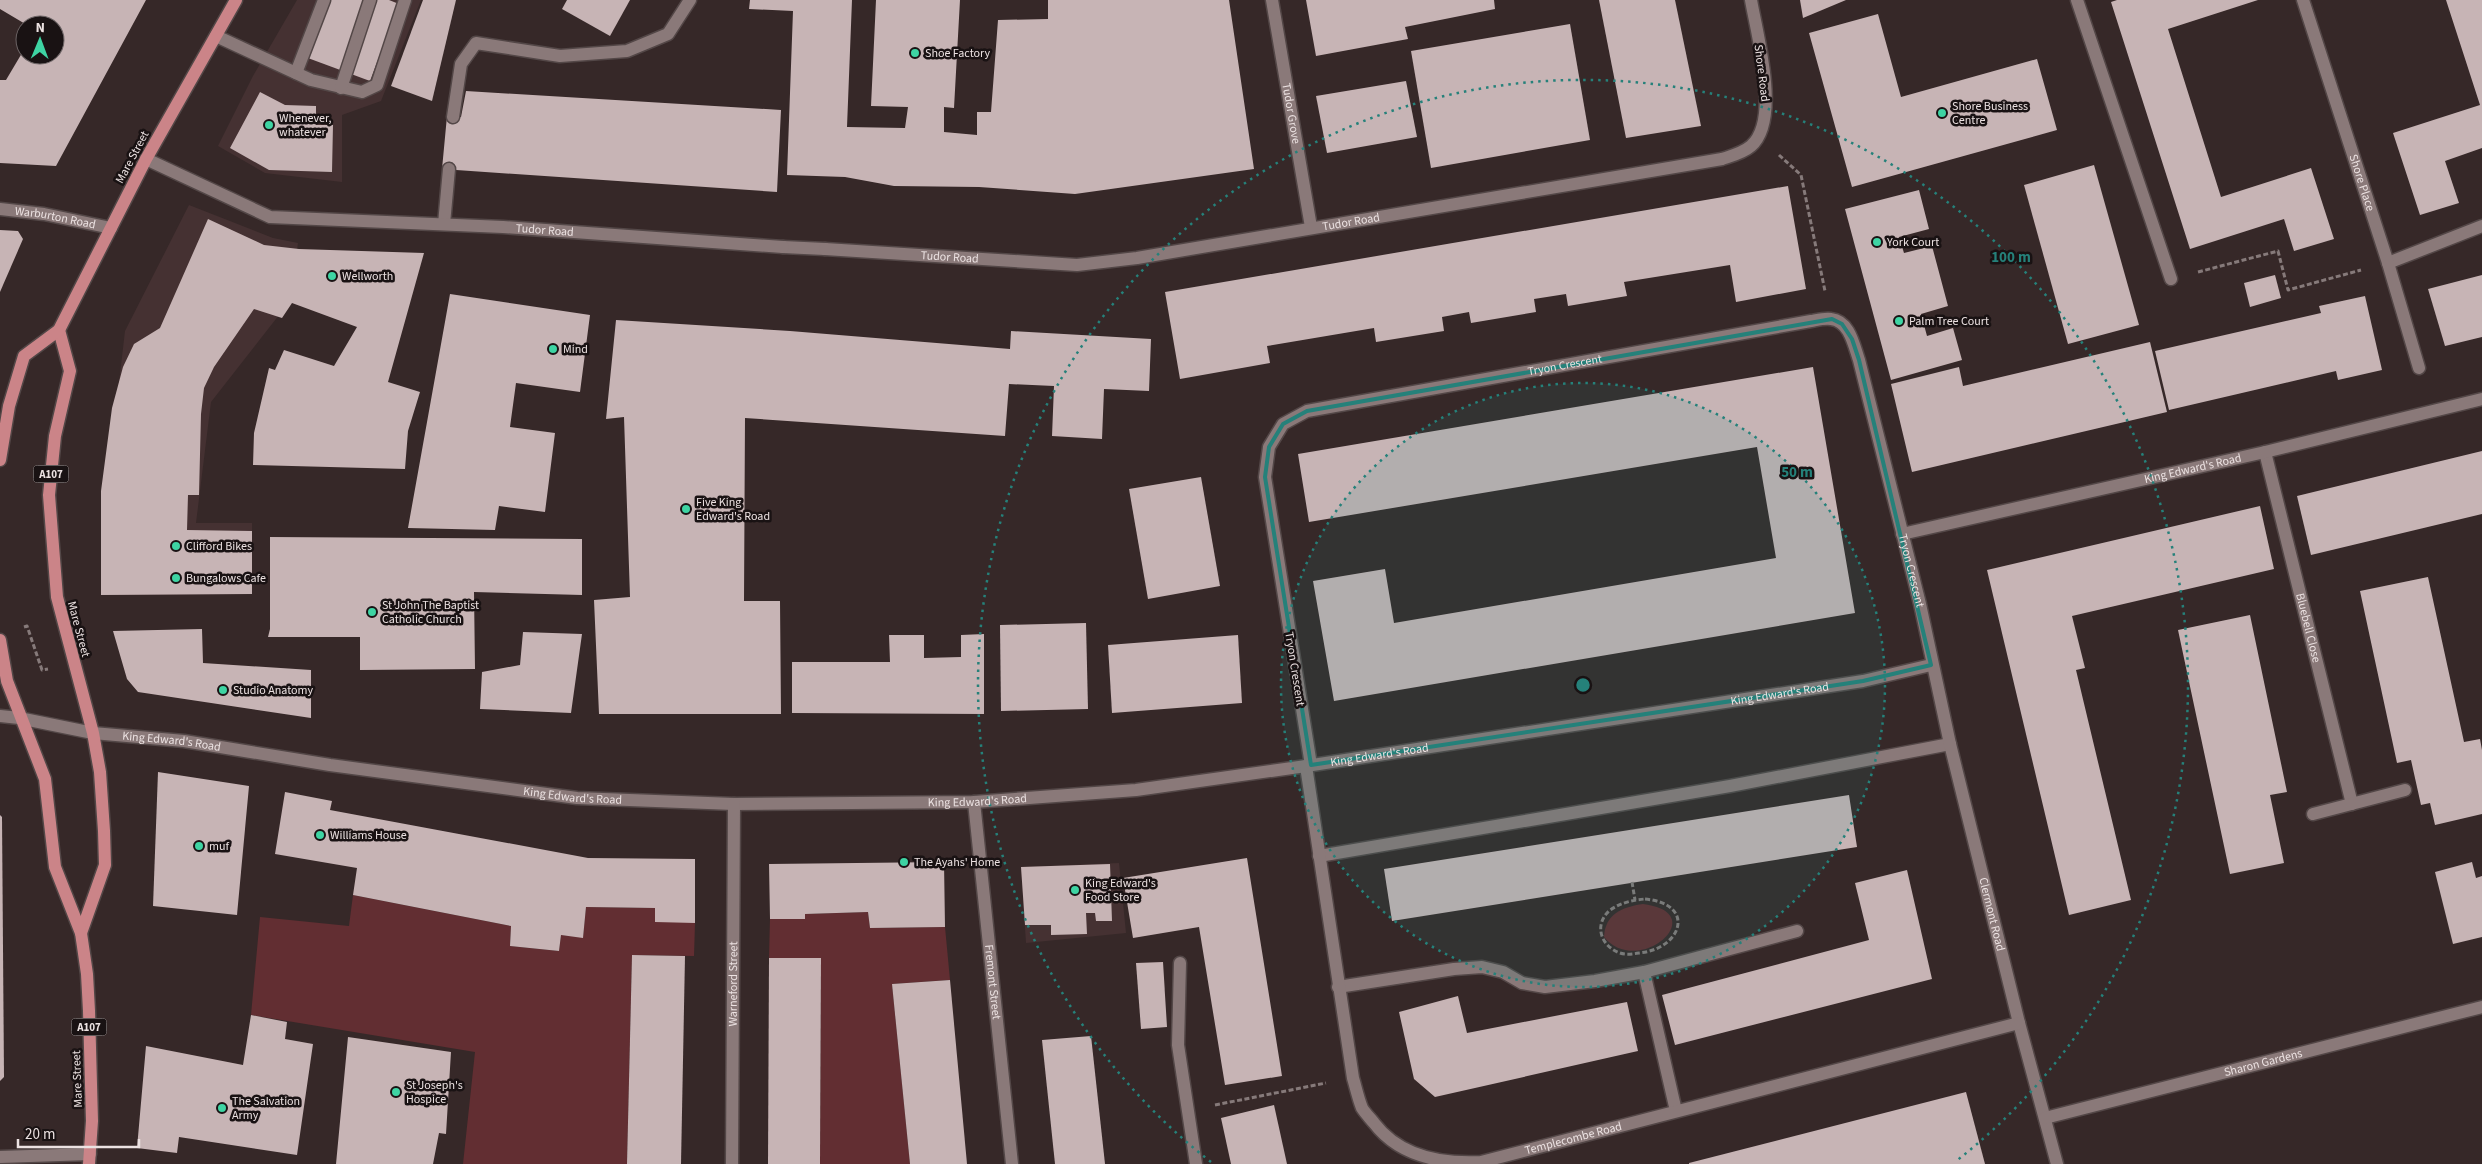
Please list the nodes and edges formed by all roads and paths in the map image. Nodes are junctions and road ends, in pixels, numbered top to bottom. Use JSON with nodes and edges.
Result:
{"nodes":[{"id":1,"x":236,"y":0,"type":"edge"},
{"id":2,"x":324,"y":0,"type":"edge"},
{"id":3,"x":370,"y":0,"type":"edge"},
{"id":4,"x":405,"y":0,"type":"edge"},
{"id":5,"x":690,"y":0,"type":"edge"},
{"id":6,"x":1272,"y":0,"type":"edge"},
{"id":7,"x":1751,"y":0,"type":"edge"},
{"id":8,"x":2077,"y":0,"type":"edge"},
{"id":9,"x":2303,"y":0,"type":"edge"},
{"id":10,"x":216,"y":36,"type":"junction"},
{"id":11,"x":296,"y":73,"type":"junction"},
{"id":12,"x":341,"y":88,"type":"junction"},
{"id":13,"x":453,"y":117,"type":"dead end"},
{"id":14,"x":1754,"y":143,"type":"junction"},
{"id":15,"x":146,"y":159,"type":"junction"},
{"id":16,"x":449,"y":169,"type":"dead end"},
{"id":17,"x":0,"y":209,"type":"edge"},
{"id":18,"x":444,"y":224,"type":"junction"},
{"id":19,"x":2482,"y":226,"type":"edge"},
{"id":20,"x":1311,"y":227,"type":"junction"},
{"id":21,"x":111,"y":228,"type":"junction"},
{"id":22,"x":2388,"y":262,"type":"junction"},
{"id":23,"x":2171,"y":279,"type":"joint"},
{"id":24,"x":1820,"y":296,"type":"dead end"},
{"id":25,"x":59,"y":330,"type":"junction"},
{"id":26,"x":2418,"y":368,"type":"dead end"},
{"id":27,"x":2482,"y":399,"type":"edge"},
{"id":28,"x":2265,"y":452,"type":"junction"},
{"id":29,"x":0,"y":460,"type":"edge"},
{"id":30,"x":1902,"y":534,"type":"junction"},
{"id":31,"x":21,"y":628,"type":"dead end"},
{"id":32,"x":0,"y":640,"type":"edge"},
{"id":33,"x":1931,"y":665,"type":"junction"},
{"id":34,"x":55,"y":667,"type":"dead end"},
{"id":35,"x":0,"y":716,"type":"edge"},
{"id":36,"x":20,"y":718,"type":"junction"},
{"id":37,"x":93,"y":733,"type":"junction"},
{"id":38,"x":1950,"y":744,"type":"junction"},
{"id":39,"x":1309,"y":766,"type":"junction"},
{"id":40,"x":2405,"y":790,"type":"dead end"},
{"id":41,"x":974,"y":802,"type":"junction"},
{"id":42,"x":734,"y":804,"type":"junction"},
{"id":43,"x":2352,"y":804,"type":"junction"},
{"id":44,"x":2313,"y":814,"type":"dead end"},
{"id":45,"x":1319,"y":856,"type":"junction"},
{"id":46,"x":1632,"y":882,"type":"dead end"},
{"id":47,"x":1635,"y":900,"type":"junction"},
{"id":48,"x":1796,"y":931,"type":"dead end"},
{"id":49,"x":81,"y":933,"type":"junction"},
{"id":50,"x":1180,"y":963,"type":"dead end"},
{"id":51,"x":1644,"y":972,"type":"junction"},
{"id":52,"x":1338,"y":987,"type":"junction"},
{"id":53,"x":2482,"y":1007,"type":"edge"},
{"id":54,"x":2019,"y":1023,"type":"junction"},
{"id":55,"x":1353,"y":1078,"type":"junction"},
{"id":56,"x":1187,"y":1111,"type":"junction"},
{"id":57,"x":1676,"y":1111,"type":"junction"},
{"id":58,"x":2045,"y":1118,"type":"junction"},
{"id":59,"x":0,"y":1157,"type":"edge"},
{"id":60,"x":90,"y":1159,"type":"edge"},
{"id":61,"x":732,"y":1164,"type":"edge"},
{"id":62,"x":1012,"y":1164,"type":"edge"},
{"id":63,"x":1196,"y":1164,"type":"edge"},
{"id":64,"x":2057,"y":1164,"type":"edge"}],
"edges":[{"from":1,"to":10,"type":"main road","name":"Mare Street"},
{"from":2,"to":11,"type":"street"},
{"from":3,"to":12,"type":"street"},
{"from":4,"to":12,"type":"street"},
{"from":5,"to":13,"type":"street"},
{"from":6,"to":20,"type":"street","name":"Tudor Grove"},
{"from":7,"to":14,"type":"street","name":"Shore Road"},
{"from":8,"to":23,"type":"street"},
{"from":9,"to":22,"type":"street","name":"Shore Place"},
{"from":10,"to":11,"type":"street"},
{"from":10,"to":15,"type":"main road","name":"Mare Street"},
{"from":11,"to":12,"type":"street"},
{"from":14,"to":20,"type":"street","name":"Tudor Road"},
{"from":14,"to":24,"type":"path"},
{"from":15,"to":18,"type":"street","name":"Tudor Road"},
{"from":15,"to":21,"type":"main road","name":"Mare Street"},
{"from":16,"to":18,"type":"street"},
{"from":17,"to":21,"type":"street","name":"Warburton Road"},
{"from":18,"to":20,"type":"street","name":"Tudor Road"},
{"from":19,"to":22,"type":"street"},
{"from":21,"to":25,"type":"main road","name":"Mare Street"},
{"from":22,"to":23,"type":"path"},
{"from":22,"to":26,"type":"street","name":"Shore Place"},
{"from":25,"to":29,"type":"main road","name":"Mare Street"},
{"from":25,"to":37,"type":"main road","name":"Mare Street","number":"A107"},
{"from":27,"to":28,"type":"street","name":"King Edward's Road"},
{"from":28,"to":30,"type":"street","name":"King Edward's Road"},
{"from":28,"to":43,"type":"street","name":"Bluebell Close"},
{"from":30,"to":33,"type":"street","name":"Tryon Crescent"},
{"from":30,"to":39,"type":"street","name":"Tryon Crescent"},
{"from":31,"to":34,"type":"path"},
{"from":32,"to":36,"type":"main road","name":"Mare Street","number":"A107"},
{"from":33,"to":38,"type":"street","name":"Clermont Road"},
{"from":33,"to":39,"type":"street","name":"King Edward's Road"},
{"from":35,"to":36,"type":"street","name":"King Edward's Road"},
{"from":36,"to":37,"type":"street","name":"King Edward's Road"},
{"from":36,"to":49,"type":"main road","name":"Mare Street","number":"A107"},
{"from":37,"to":42,"type":"street","name":"King Edward's Road"},
{"from":37,"to":49,"type":"main road","name":"Mare Street","number":"A107"},
{"from":38,"to":45,"type":"street"},
{"from":38,"to":54,"type":"street","name":"Clermont Road"},
{"from":39,"to":41,"type":"street","name":"King Edward's Road"},
{"from":39,"to":45,"type":"street","name":"Templecombe Road"},
{"from":40,"to":43,"type":"street"},
{"from":41,"to":42,"type":"street","name":"King Edward's Road"},
{"from":41,"to":62,"type":"street","name":"Fremont Street"},
{"from":42,"to":61,"type":"street","name":"Warneford Street"},
{"from":43,"to":44,"type":"street"},
{"from":45,"to":52,"type":"street","name":"Templecombe Road"},
{"from":46,"to":47,"type":"path"},
{"from":47,"to":47,"type":"path"},
{"from":48,"to":51,"type":"street"},
{"from":49,"to":60,"type":"main road","name":"Mare Street","number":"A107"},
{"from":50,"to":56,"type":"street"},
{"from":51,"to":52,"type":"street"},
{"from":51,"to":57,"type":"street"},
{"from":52,"to":55,"type":"street","name":"Templecombe Road"},
{"from":53,"to":58,"type":"street","name":"Sharon Gardens"},
{"from":54,"to":57,"type":"street","name":"Templecombe Road"},
{"from":54,"to":58,"type":"street","name":"Clermont Road"},
{"from":55,"to":56,"type":"path"},
{"from":55,"to":57,"type":"street","name":"Templecombe Road"},
{"from":56,"to":63,"type":"street"},
{"from":58,"to":64,"type":"street","name":"Clermont Road"},
{"from":59,"to":60,"type":"street"}]}
